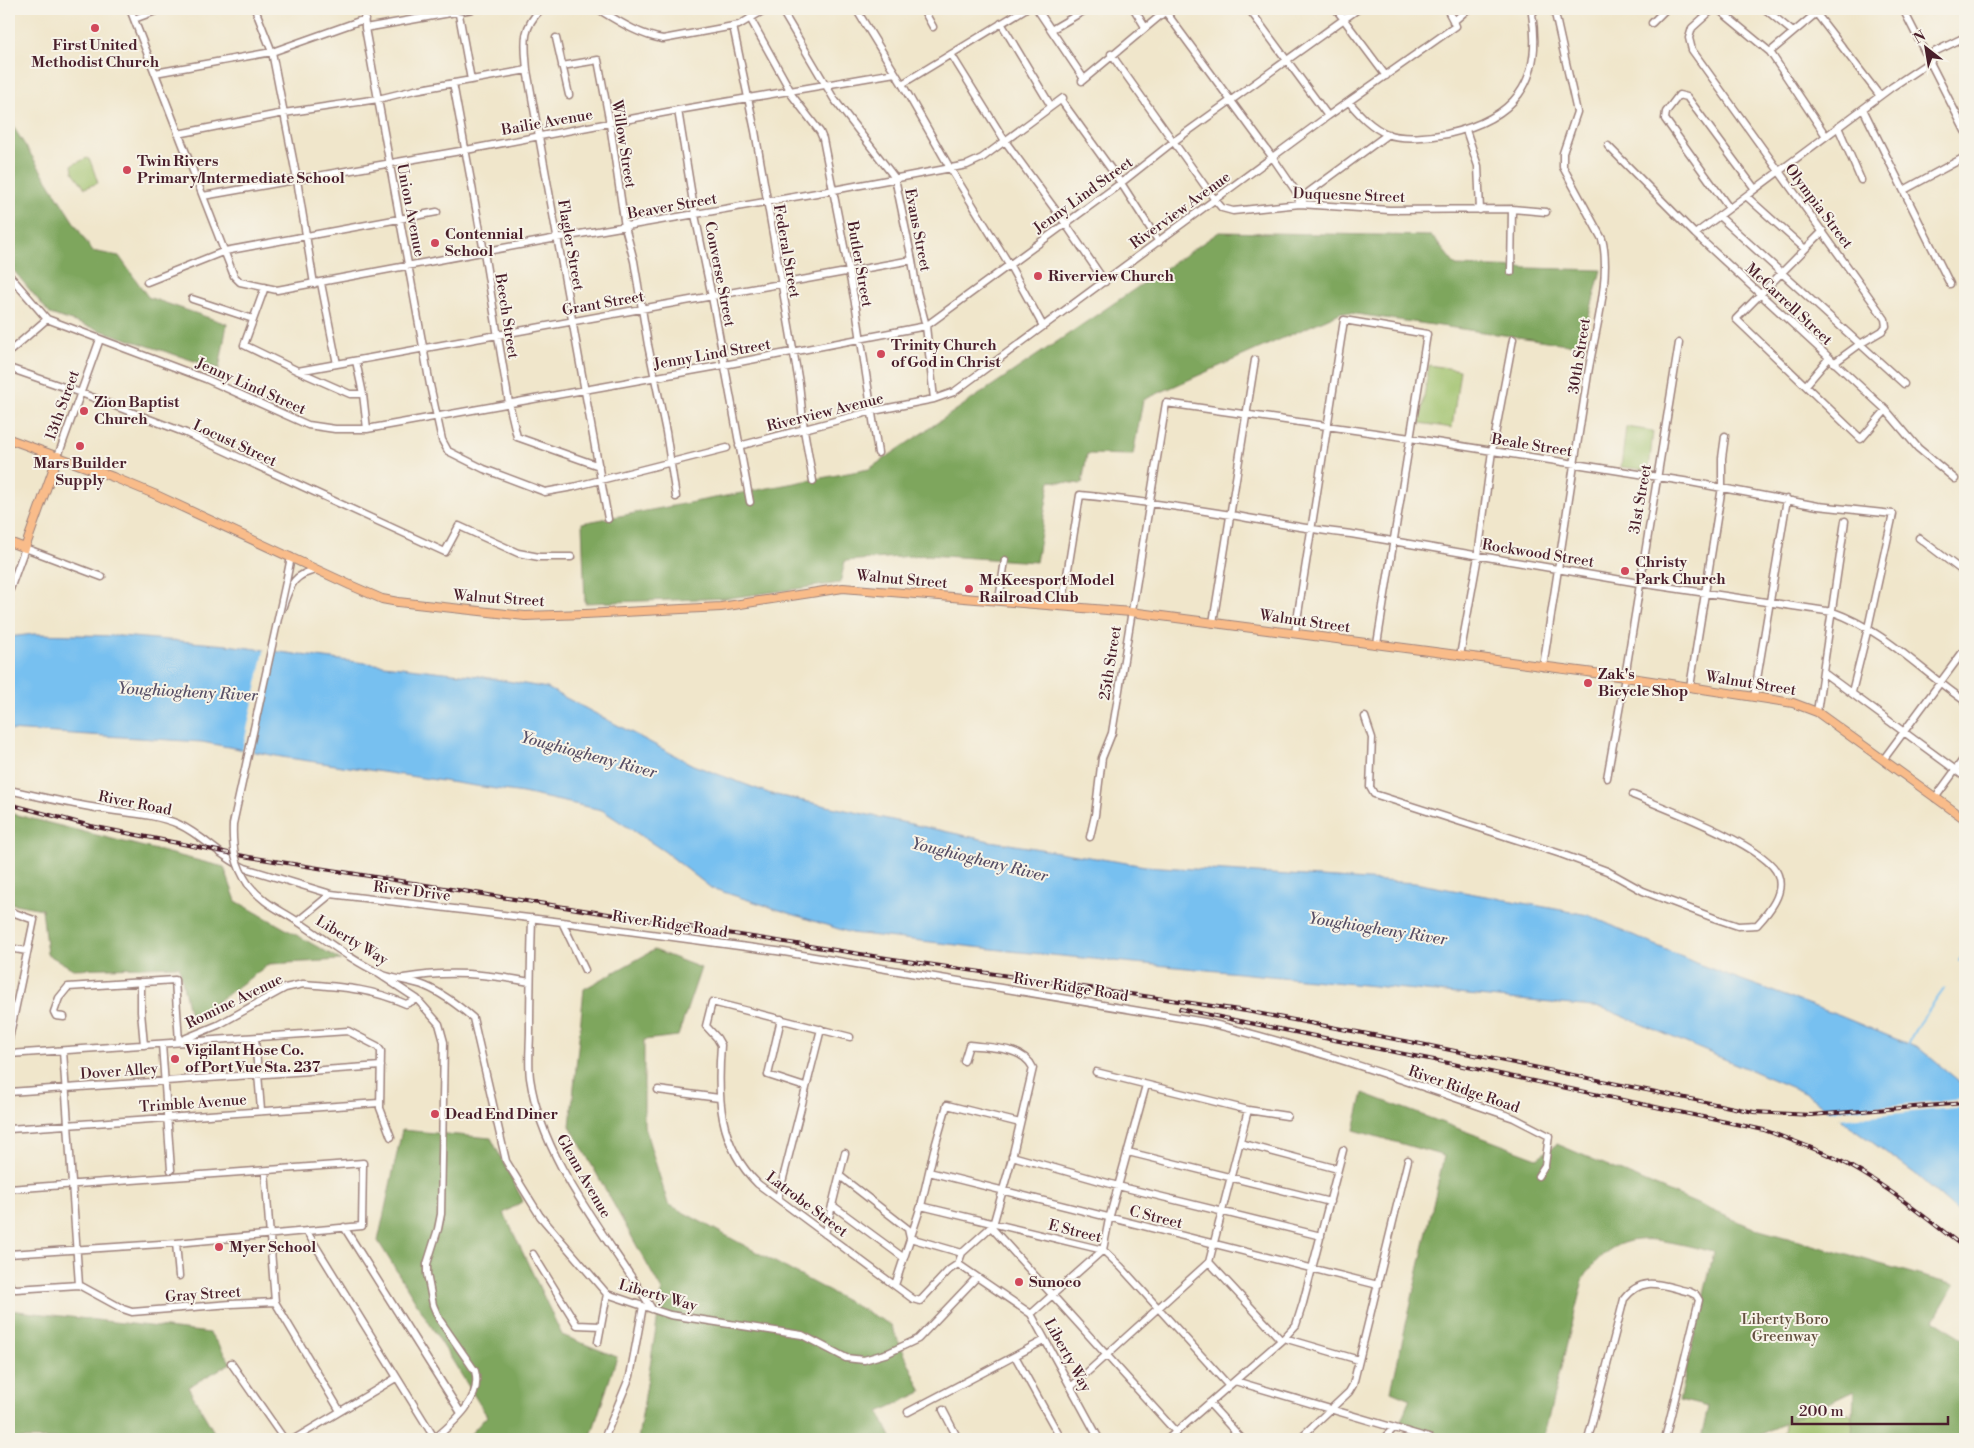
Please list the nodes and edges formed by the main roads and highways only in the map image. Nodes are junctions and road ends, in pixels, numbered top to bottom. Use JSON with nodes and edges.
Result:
{"nodes":[{"id":1,"x":9,"y":439,"type":"edge"},
{"id":2,"x":58,"y":456,"type":"junction"},
{"id":3,"x":9,"y":542,"type":"edge"},
{"id":4,"x":1965,"y":819,"type":"edge"}],
"edges":[{"from":1,"to":2,"type":"main road","name":"Walnut Street"},
{"from":2,"to":3,"type":"main road","name":"13th Street"},
{"from":2,"to":4,"type":"main road","name":"Walnut Street"}]}
